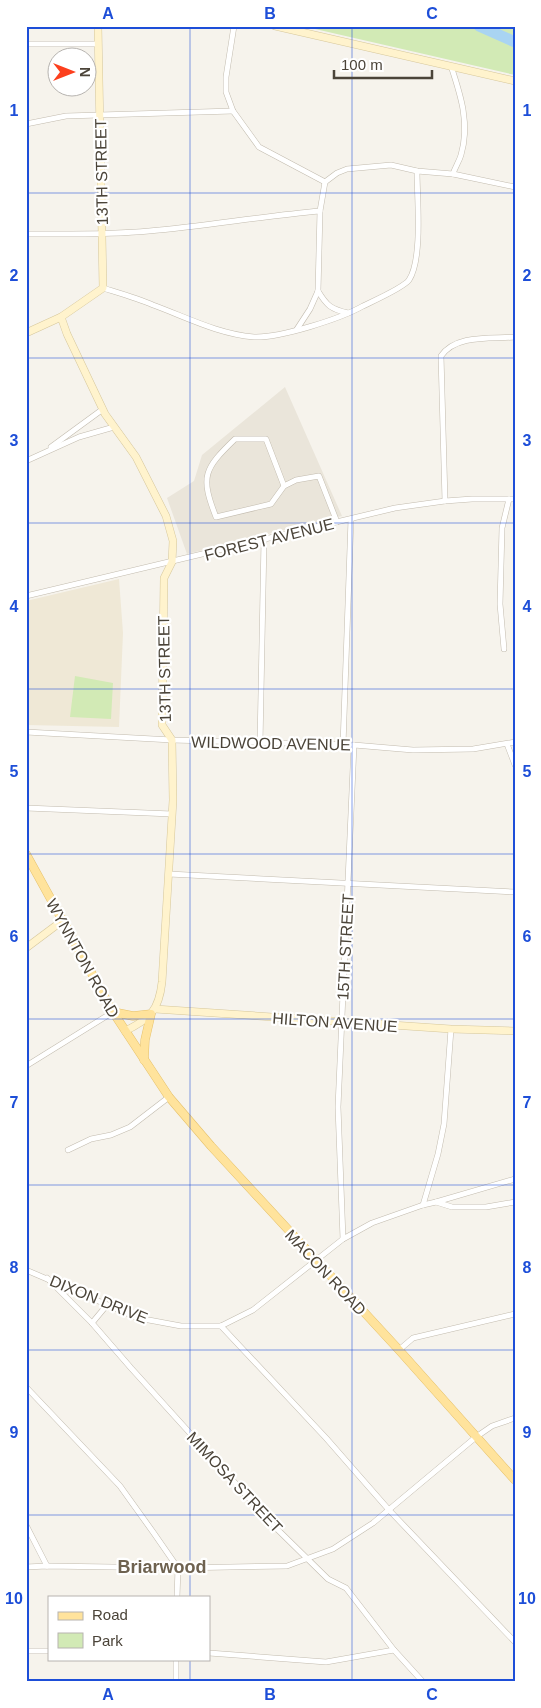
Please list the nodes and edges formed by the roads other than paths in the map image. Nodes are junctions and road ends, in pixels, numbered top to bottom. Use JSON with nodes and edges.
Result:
{"nodes":[{"id":1,"x":98,"y":26,"type":"edge"},
{"id":2,"x":234,"y":26,"type":"edge"},
{"id":3,"x":275,"y":26,"type":"edge"},
{"id":4,"x":26,"y":44,"type":"edge"},
{"id":5,"x":98,"y":44,"type":"junction"},
{"id":6,"x":451,"y":66,"type":"junction"},
{"id":7,"x":515,"y":81,"type":"edge"},
{"id":8,"x":233,"y":111,"type":"junction"},
{"id":9,"x":100,"y":114,"type":"junction"},
{"id":10,"x":26,"y":124,"type":"edge"},
{"id":11,"x":417,"y":171,"type":"junction"},
{"id":12,"x":453,"y":174,"type":"junction"},
{"id":13,"x":325,"y":182,"type":"junction"},
{"id":14,"x":515,"y":188,"type":"edge"},
{"id":15,"x":320,"y":211,"type":"junction"},
{"id":16,"x":26,"y":234,"type":"edge"},
{"id":17,"x":101,"y":234,"type":"junction"},
{"id":18,"x":103,"y":288,"type":"junction"},
{"id":19,"x":318,"y":291,"type":"junction"},
{"id":20,"x":350,"y":314,"type":"junction"},
{"id":21,"x":60,"y":317,"type":"junction"},
{"id":22,"x":297,"y":329,"type":"junction"},
{"id":23,"x":26,"y":334,"type":"edge"},
{"id":24,"x":515,"y":337,"type":"edge"},
{"id":25,"x":103,"y":409,"type":"junction"},
{"id":26,"x":114,"y":427,"type":"junction"},
{"id":27,"x":43,"y":452,"type":"junction"},
{"id":28,"x":26,"y":461,"type":"edge"},
{"id":29,"x":284,"y":486,"type":"junction"},
{"id":30,"x":512,"y":499,"type":"edge"},
{"id":31,"x":445,"y":501,"type":"junction"},
{"id":32,"x":351,"y":519,"type":"junction"},
{"id":33,"x":337,"y":522,"type":"junction"},
{"id":34,"x":264,"y":540,"type":"junction"},
{"id":35,"x":172,"y":562,"type":"junction"},
{"id":36,"x":26,"y":596,"type":"edge"},
{"id":37,"x":504,"y":649,"type":"dead end"},
{"id":38,"x":26,"y":732,"type":"edge"},
{"id":39,"x":172,"y":740,"type":"junction"},
{"id":40,"x":515,"y":742,"type":"edge"},
{"id":41,"x":260,"y":744,"type":"junction"},
{"id":42,"x":354,"y":744,"type":"junction"},
{"id":43,"x":507,"y":744,"type":"junction"},
{"id":44,"x":343,"y":745,"type":"junction"},
{"id":45,"x":515,"y":766,"type":"edge"},
{"id":46,"x":26,"y":808,"type":"edge"},
{"id":47,"x":172,"y":814,"type":"junction"},
{"id":48,"x":26,"y":854,"type":"edge"},
{"id":49,"x":169,"y":874,"type":"junction"},
{"id":50,"x":348,"y":884,"type":"junction"},
{"id":51,"x":515,"y":892,"type":"edge"},
{"id":52,"x":62,"y":921,"type":"junction"},
{"id":53,"x":26,"y":948,"type":"edge"},
{"id":54,"x":113,"y":1012,"type":"junction"},
{"id":55,"x":153,"y":1012,"type":"junction"},
{"id":56,"x":342,"y":1022,"type":"junction"},
{"id":57,"x":451,"y":1029,"type":"junction"},
{"id":58,"x":515,"y":1031,"type":"edge"},
{"id":59,"x":125,"y":1032,"type":"junction"},
{"id":60,"x":144,"y":1060,"type":"junction"},
{"id":61,"x":26,"y":1066,"type":"edge"},
{"id":62,"x":169,"y":1097,"type":"junction"},
{"id":63,"x":68,"y":1150,"type":"dead end"},
{"id":64,"x":515,"y":1179,"type":"edge"},
{"id":65,"x":436,"y":1202,"type":"junction"},
{"id":66,"x":515,"y":1202,"type":"edge"},
{"id":67,"x":423,"y":1205,"type":"junction"},
{"id":68,"x":343,"y":1239,"type":"junction"},
{"id":69,"x":315,"y":1260,"type":"junction"},
{"id":70,"x":26,"y":1270,"type":"edge"},
{"id":71,"x":47,"y":1278,"type":"junction"},
{"id":72,"x":107,"y":1305,"type":"junction"},
{"id":73,"x":515,"y":1314,"type":"edge"},
{"id":74,"x":92,"y":1323,"type":"junction"},
{"id":75,"x":221,"y":1326,"type":"junction"},
{"id":76,"x":399,"y":1350,"type":"junction"},
{"id":77,"x":26,"y":1387,"type":"edge"},
{"id":78,"x":515,"y":1418,"type":"edge"},
{"id":79,"x":476,"y":1436,"type":"junction"},
{"id":80,"x":515,"y":1480,"type":"edge"},
{"id":81,"x":389,"y":1510,"type":"junction"},
{"id":82,"x":26,"y":1525,"type":"edge"},
{"id":83,"x":307,"y":1559,"type":"junction"},
{"id":84,"x":47,"y":1566,"type":"junction"},
{"id":85,"x":26,"y":1567,"type":"edge"},
{"id":86,"x":178,"y":1568,"type":"junction"},
{"id":87,"x":177,"y":1596,"type":"edge"},
{"id":88,"x":515,"y":1642,"type":"edge"},
{"id":89,"x":394,"y":1650,"type":"junction"},
{"id":90,"x":26,"y":1651,"type":"edge"},
{"id":91,"x":48,"y":1651,"type":"edge"},
{"id":92,"x":210,"y":1653,"type":"edge"},
{"id":93,"x":176,"y":1660,"type":"edge"},
{"id":94,"x":176,"y":1682,"type":"edge"},
{"id":95,"x":423,"y":1682,"type":"edge"}],
"edges":[{"from":1,"to":5,"type":"main road","name":"13TH STREET"},
{"from":2,"to":8,"type":"street"},
{"from":3,"to":6,"type":"main road"},
{"from":4,"to":5,"type":"street"},
{"from":5,"to":9,"type":"main road","name":"13TH STREET"},
{"from":6,"to":7,"type":"main road"},
{"from":6,"to":12,"type":"street"},
{"from":8,"to":9,"type":"street"},
{"from":8,"to":13,"type":"street"},
{"from":9,"to":10,"type":"street"},
{"from":9,"to":17,"type":"main road","name":"13TH STREET"},
{"from":11,"to":12,"type":"street"},
{"from":11,"to":13,"type":"street"},
{"from":11,"to":20,"type":"street"},
{"from":12,"to":14,"type":"street"},
{"from":13,"to":15,"type":"street"},
{"from":15,"to":17,"type":"street"},
{"from":15,"to":19,"type":"street"},
{"from":16,"to":17,"type":"street"},
{"from":17,"to":18,"type":"main road","name":"13TH STREET"},
{"from":18,"to":21,"type":"main road"},
{"from":18,"to":22,"type":"street"},
{"from":19,"to":20,"type":"street"},
{"from":19,"to":22,"type":"street"},
{"from":20,"to":22,"type":"street"},
{"from":21,"to":23,"type":"main road"},
{"from":21,"to":25,"type":"main road","name":"13TH STREET"},
{"from":24,"to":31,"type":"street"},
{"from":25,"to":26,"type":"main road","name":"13TH STREET"},
{"from":25,"to":27,"type":"street"},
{"from":26,"to":27,"type":"street"},
{"from":26,"to":35,"type":"main road","name":"13TH STREET"},
{"from":27,"to":28,"type":"street"},
{"from":29,"to":29,"type":"street"},
{"from":29,"to":33,"type":"street"},
{"from":30,"to":31,"type":"street","name":"FOREST AVENUE"},
{"from":30,"to":37,"type":"street"},
{"from":31,"to":32,"type":"street","name":"FOREST AVENUE"},
{"from":32,"to":33,"type":"street","name":"FOREST AVENUE"},
{"from":32,"to":44,"type":"street"},
{"from":33,"to":34,"type":"street","name":"FOREST AVENUE"},
{"from":34,"to":35,"type":"street","name":"FOREST AVENUE"},
{"from":34,"to":41,"type":"street"},
{"from":35,"to":36,"type":"street","name":"FOREST AVENUE"},
{"from":35,"to":39,"type":"main road","name":"13TH STREET"},
{"from":38,"to":39,"type":"street","name":"WILDWOOD AVENUE"},
{"from":39,"to":41,"type":"street","name":"WILDWOOD AVENUE"},
{"from":39,"to":47,"type":"main road","name":"13TH STREET"},
{"from":40,"to":43,"type":"street","name":"WILDWOOD AVENUE"},
{"from":41,"to":44,"type":"street","name":"WILDWOOD AVENUE"},
{"from":42,"to":43,"type":"street","name":"WILDWOOD AVENUE"},
{"from":42,"to":44,"type":"street","name":"WILDWOOD AVENUE"},
{"from":42,"to":50,"type":"street","name":"15TH STREET"},
{"from":43,"to":45,"type":"street"},
{"from":46,"to":47,"type":"street"},
{"from":47,"to":49,"type":"main road","name":"13TH STREET"},
{"from":48,"to":52,"type":"main road","name":"WYNNTON ROAD"},
{"from":49,"to":50,"type":"street"},
{"from":49,"to":55,"type":"main road","name":"13TH STREET"},
{"from":50,"to":51,"type":"street"},
{"from":50,"to":56,"type":"street","name":"15TH STREET"},
{"from":52,"to":53,"type":"main road"},
{"from":52,"to":54,"type":"main road","name":"WYNNTON ROAD"},
{"from":54,"to":55,"type":"main road"},
{"from":54,"to":59,"type":"main road","name":"WYNNTON ROAD"},
{"from":54,"to":61,"type":"street"},
{"from":55,"to":56,"type":"main road","name":"HILTON AVENUE"},
{"from":55,"to":59,"type":"main road"},
{"from":55,"to":60,"type":"main road"},
{"from":56,"to":57,"type":"main road","name":"HILTON AVENUE"},
{"from":56,"to":68,"type":"street","name":"15TH STREET"},
{"from":57,"to":58,"type":"main road","name":"HILTON AVENUE"},
{"from":57,"to":67,"type":"street"},
{"from":59,"to":60,"type":"main road","name":"WYNNTON ROAD"},
{"from":60,"to":62,"type":"main road","name":"MACON ROAD"},
{"from":62,"to":63,"type":"street"},
{"from":62,"to":69,"type":"main road","name":"MACON ROAD"},
{"from":64,"to":65,"type":"street","name":"DIXON DRIVE"},
{"from":65,"to":66,"type":"street","name":"DIXON DRIVE"},
{"from":65,"to":67,"type":"street","name":"DIXON DRIVE"},
{"from":67,"to":68,"type":"street","name":"DIXON DRIVE"},
{"from":68,"to":69,"type":"street","name":"DIXON DRIVE"},
{"from":69,"to":75,"type":"street","name":"DIXON DRIVE"},
{"from":69,"to":76,"type":"main road","name":"MACON ROAD"},
{"from":70,"to":71,"type":"street","name":"DIXON DRIVE"},
{"from":71,"to":72,"type":"street","name":"DIXON DRIVE"},
{"from":71,"to":74,"type":"street","name":"MIMOSA STREET"},
{"from":72,"to":74,"type":"street"},
{"from":72,"to":75,"type":"street","name":"DIXON DRIVE"},
{"from":73,"to":76,"type":"street"},
{"from":74,"to":83,"type":"street","name":"MIMOSA STREET"},
{"from":75,"to":81,"type":"street"},
{"from":76,"to":79,"type":"main road","name":"MACON ROAD"},
{"from":77,"to":86,"type":"street"},
{"from":78,"to":79,"type":"street"},
{"from":79,"to":80,"type":"main road","name":"MACON ROAD"},
{"from":79,"to":81,"type":"street"},
{"from":81,"to":83,"type":"street"},
{"from":81,"to":88,"type":"street"},
{"from":82,"to":84,"type":"street"},
{"from":83,"to":86,"type":"street"},
{"from":83,"to":89,"type":"street","name":"MIMOSA STREET"},
{"from":84,"to":85,"type":"street"},
{"from":84,"to":86,"type":"street"},
{"from":86,"to":87,"type":"street"},
{"from":89,"to":92,"type":"street"},
{"from":89,"to":95,"type":"street","name":"MIMOSA STREET"},
{"from":90,"to":91,"type":"street"},
{"from":93,"to":94,"type":"street"}]}
